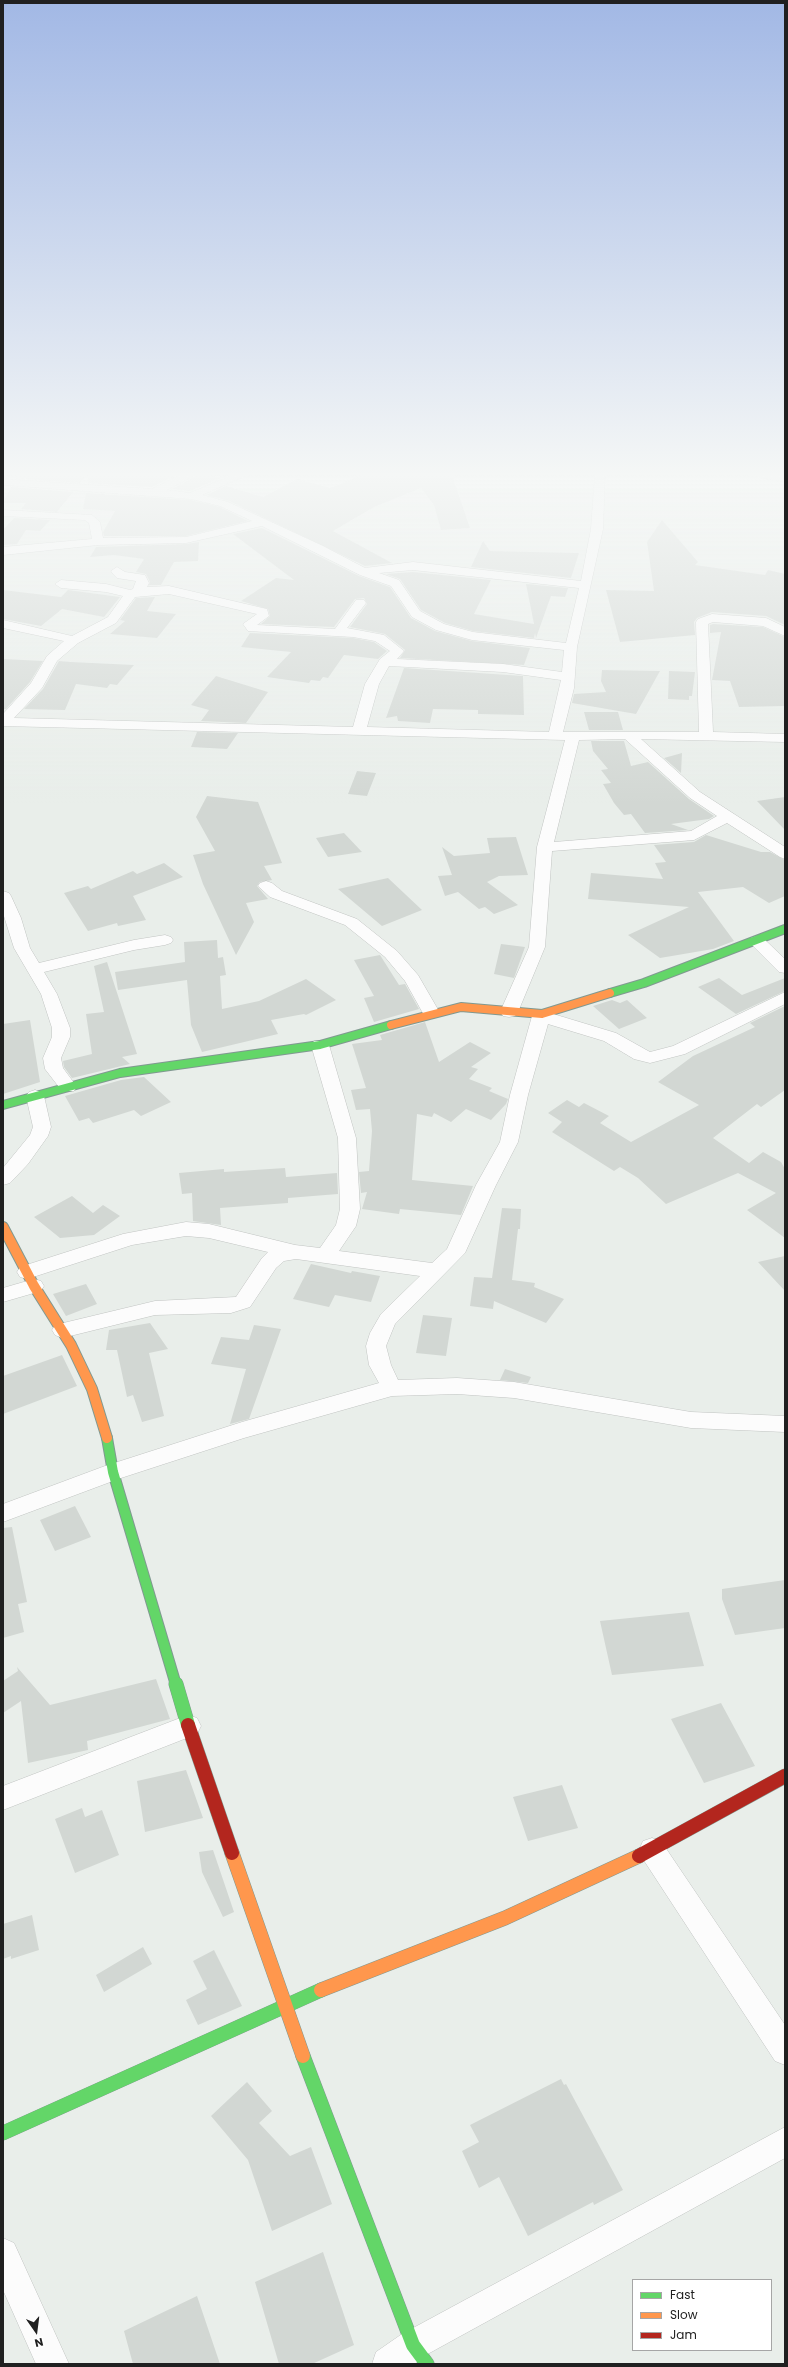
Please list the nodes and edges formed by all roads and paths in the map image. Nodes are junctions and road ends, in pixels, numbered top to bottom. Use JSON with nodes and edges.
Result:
{"nodes":[{"id":1,"x":143,"y":583,"type":"edge"},
{"id":2,"x":395,"y":583,"type":"edge"},
{"id":3,"x":571,"y":583,"type":"edge"},
{"id":4,"x":60,"y":584,"type":"dead end"},
{"id":5,"x":585,"y":585,"type":"joint"},
{"id":6,"x":134,"y":593,"type":"junction"},
{"id":7,"x":360,"y":603,"type":"dead end"},
{"id":8,"x":3,"y":624,"type":"edge"},
{"id":9,"x":785,"y":632,"type":"edge"},
{"id":10,"x":350,"y":634,"type":"junction"},
{"id":11,"x":73,"y":640,"type":"junction"},
{"id":12,"x":571,"y":647,"type":"junction"},
{"id":13,"x":385,"y":662,"type":"junction"},
{"id":14,"x":568,"y":677,"type":"junction"},
{"id":15,"x":3,"y":722,"type":"edge"},
{"id":16,"x":359,"y":730,"type":"junction"},
{"id":17,"x":628,"y":735,"type":"junction"},
{"id":18,"x":555,"y":736,"type":"junction"},
{"id":19,"x":573,"y":736,"type":"junction"},
{"id":20,"x":706,"y":736,"type":"junction"},
{"id":21,"x":785,"y":738,"type":"edge"},
{"id":22,"x":727,"y":817,"type":"junction"},
{"id":23,"x":545,"y":847,"type":"junction"},
{"id":24,"x":785,"y":854,"type":"edge"},
{"id":25,"x":266,"y":886,"type":"dead end"},
{"id":26,"x":3,"y":896,"type":"edge"},
{"id":27,"x":785,"y":929,"type":"edge"},
{"id":28,"x":165,"y":940,"type":"dead end"},
{"id":29,"x":757,"y":941,"type":"junction"},
{"id":30,"x":785,"y":968,"type":"edge"},
{"id":31,"x":35,"y":969,"type":"junction"},
{"id":32,"x":785,"y":997,"type":"edge"},
{"id":33,"x":509,"y":1012,"type":"junction"},
{"id":34,"x":431,"y":1013,"type":"junction"},
{"id":35,"x":541,"y":1015,"type":"junction"},
{"id":36,"x":320,"y":1044,"type":"junction"},
{"id":37,"x":68,"y":1087,"type":"junction"},
{"id":38,"x":35,"y":1096,"type":"junction"},
{"id":39,"x":3,"y":1105,"type":"edge"},
{"id":40,"x":3,"y":1179,"type":"edge"},
{"id":41,"x":3,"y":1227,"type":"edge"},
{"id":42,"x":296,"y":1252,"type":"junction"},
{"id":43,"x":326,"y":1255,"type":"junction"},
{"id":44,"x":436,"y":1271,"type":"junction"},
{"id":45,"x":31,"y":1279,"type":"junction"},
{"id":46,"x":3,"y":1295,"type":"edge"},
{"id":47,"x":62,"y":1330,"type":"junction"},
{"id":48,"x":392,"y":1388,"type":"junction"},
{"id":49,"x":785,"y":1424,"type":"edge"},
{"id":50,"x":113,"y":1472,"type":"junction"},
{"id":51,"x":3,"y":1513,"type":"edge"},
{"id":52,"x":188,"y":1726,"type":"junction"},
{"id":53,"x":785,"y":1776,"type":"edge"},
{"id":54,"x":3,"y":1798,"type":"edge"},
{"id":55,"x":652,"y":1850,"type":"junction"},
{"id":56,"x":284,"y":2005,"type":"junction"},
{"id":57,"x":785,"y":2051,"type":"edge"},
{"id":58,"x":3,"y":2133,"type":"edge"},
{"id":59,"x":785,"y":2142,"type":"edge"},
{"id":60,"x":3,"y":2254,"type":"edge"},
{"id":61,"x":420,"y":2355,"type":"edge"},
{"id":62,"x":53,"y":2364,"type":"edge"},
{"id":63,"x":388,"y":2364,"type":"edge"}],
"edges":[{"from":1,"to":6,"type":"street"},
{"from":2,"to":12,"type":"street"},
{"from":3,"to":5,"type":"street"},
{"from":4,"to":6,"type":"street"},
{"from":5,"to":12,"type":"street"},
{"from":6,"to":10,"type":"street"},
{"from":6,"to":11,"type":"street"},
{"from":7,"to":10,"type":"street"},
{"from":8,"to":11,"type":"street"},
{"from":9,"to":20,"type":"street"},
{"from":10,"to":13,"type":"street"},
{"from":11,"to":15,"type":"street"},
{"from":12,"to":14,"type":"street"},
{"from":13,"to":14,"type":"street"},
{"from":13,"to":16,"type":"street"},
{"from":14,"to":18,"type":"street"},
{"from":15,"to":16,"type":"street"},
{"from":16,"to":18,"type":"street"},
{"from":17,"to":19,"type":"street"},
{"from":17,"to":20,"type":"street"},
{"from":17,"to":22,"type":"street"},
{"from":18,"to":19,"type":"street"},
{"from":19,"to":23,"type":"street"},
{"from":20,"to":21,"type":"street"},
{"from":22,"to":23,"type":"street"},
{"from":22,"to":24,"type":"street"},
{"from":23,"to":33,"type":"street"},
{"from":25,"to":34,"type":"street"},
{"from":26,"to":31,"type":"street"},
{"from":27,"to":29,"type":"street"},
{"from":28,"to":31,"type":"street"},
{"from":29,"to":30,"type":"street"},
{"from":29,"to":35,"type":"street"},
{"from":31,"to":37,"type":"street"},
{"from":32,"to":35,"type":"street"},
{"from":33,"to":34,"type":"street"},
{"from":33,"to":35,"type":"street"},
{"from":34,"to":36,"type":"street"},
{"from":35,"to":44,"type":"street"},
{"from":36,"to":37,"type":"street"},
{"from":36,"to":43,"type":"street"},
{"from":37,"to":38,"type":"street"},
{"from":38,"to":39,"type":"street"},
{"from":38,"to":40,"type":"street"},
{"from":41,"to":45,"type":"street"},
{"from":42,"to":43,"type":"street"},
{"from":42,"to":45,"type":"street"},
{"from":42,"to":47,"type":"street"},
{"from":43,"to":44,"type":"street"},
{"from":44,"to":48,"type":"street"},
{"from":45,"to":46,"type":"street"},
{"from":45,"to":47,"type":"street"},
{"from":47,"to":50,"type":"street"},
{"from":48,"to":49,"type":"street"},
{"from":48,"to":50,"type":"street"},
{"from":50,"to":51,"type":"street"},
{"from":50,"to":52,"type":"street"},
{"from":52,"to":54,"type":"street"},
{"from":52,"to":56,"type":"street"},
{"from":53,"to":55,"type":"street"},
{"from":55,"to":56,"type":"street"},
{"from":55,"to":57,"type":"street"},
{"from":56,"to":58,"type":"street"},
{"from":56,"to":61,"type":"street"},
{"from":59,"to":61,"type":"street"},
{"from":60,"to":62,"type":"street"},
{"from":61,"to":63,"type":"street"}]}
